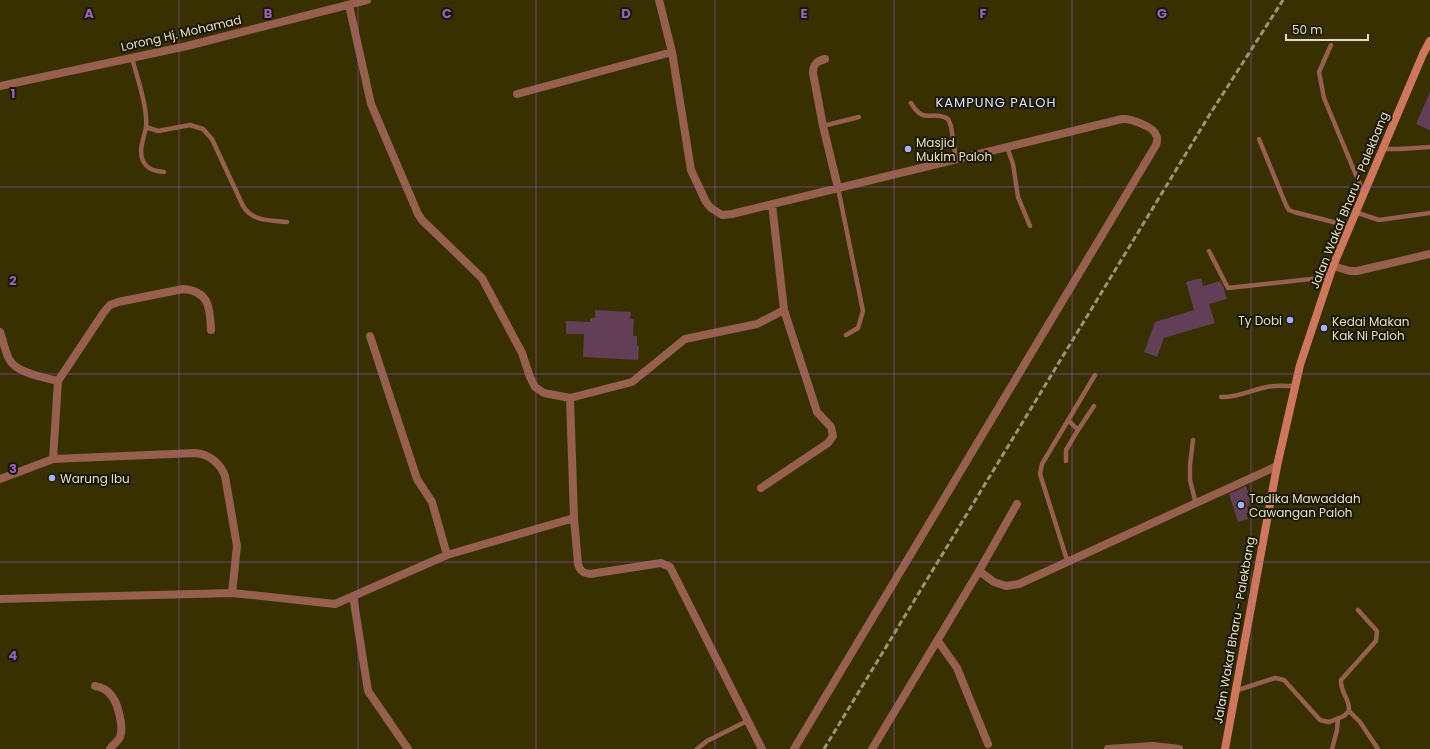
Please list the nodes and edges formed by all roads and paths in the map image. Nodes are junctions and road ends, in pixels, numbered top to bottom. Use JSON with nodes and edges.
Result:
{"nodes":[{"id":1,"x":367,"y":0,"type":"edge"},
{"id":2,"x":659,"y":0,"type":"edge"},
{"id":3,"x":349,"y":5,"type":"junction"},
{"id":4,"x":1430,"y":41,"type":"edge"},
{"id":5,"x":1331,"y":46,"type":"dead end"},
{"id":6,"x":672,"y":52,"type":"junction"},
{"id":7,"x":1426,"y":54,"type":"edge"},
{"id":8,"x":132,"y":58,"type":"junction"},
{"id":9,"x":825,"y":59,"type":"dead end"},
{"id":10,"x":0,"y":86,"type":"edge"},
{"id":11,"x":517,"y":94,"type":"dead end"},
{"id":12,"x":911,"y":103,"type":"dead end"},
{"id":13,"x":859,"y":118,"type":"dead end"},
{"id":14,"x":823,"y":126,"type":"junction"},
{"id":15,"x":146,"y":127,"type":"junction"},
{"id":16,"x":1259,"y":139,"type":"dead end"},
{"id":17,"x":1006,"y":147,"type":"junction"},
{"id":18,"x":1430,"y":147,"type":"edge"},
{"id":19,"x":1382,"y":149,"type":"junction"},
{"id":20,"x":956,"y":159,"type":"junction"},
{"id":21,"x":164,"y":172,"type":"dead end"},
{"id":22,"x":838,"y":188,"type":"junction"},
{"id":23,"x":1363,"y":192,"type":"junction"},
{"id":24,"x":772,"y":204,"type":"junction"},
{"id":25,"x":1355,"y":212,"type":"junction"},
{"id":26,"x":1430,"y":213,"type":"edge"},
{"id":27,"x":287,"y":222,"type":"dead end"},
{"id":28,"x":1030,"y":226,"type":"dead end"},
{"id":29,"x":1349,"y":226,"type":"junction"},
{"id":30,"x":1209,"y":251,"type":"dead end"},
{"id":31,"x":1430,"y":254,"type":"edge"},
{"id":32,"x":1333,"y":266,"type":"junction"},
{"id":33,"x":1329,"y":277,"type":"junction"},
{"id":34,"x":784,"y":310,"type":"junction"},
{"id":35,"x":212,"y":330,"type":"dead end"},
{"id":36,"x":0,"y":332,"type":"edge"},
{"id":37,"x":846,"y":335,"type":"dead end"},
{"id":38,"x":370,"y":336,"type":"dead end"},
{"id":39,"x":1095,"y":375,"type":"dead end"},
{"id":40,"x":58,"y":381,"type":"junction"},
{"id":41,"x":1295,"y":386,"type":"junction"},
{"id":42,"x":570,"y":398,"type":"junction"},
{"id":43,"x":1221,"y":398,"type":"dead end"},
{"id":44,"x":1094,"y":406,"type":"dead end"},
{"id":45,"x":1068,"y":420,"type":"junction"},
{"id":46,"x":1078,"y":430,"type":"junction"},
{"id":47,"x":1193,"y":440,"type":"dead end"},
{"id":48,"x":53,"y":459,"type":"junction"},
{"id":49,"x":1066,"y":461,"type":"dead end"},
{"id":50,"x":1277,"y":466,"type":"junction"},
{"id":51,"x":0,"y":479,"type":"edge"},
{"id":52,"x":761,"y":488,"type":"dead end"},
{"id":53,"x":1017,"y":504,"type":"dead end"},
{"id":54,"x":1196,"y":504,"type":"junction"},
{"id":55,"x":574,"y":518,"type":"junction"},
{"id":56,"x":447,"y":555,"type":"junction"},
{"id":57,"x":1068,"y":563,"type":"junction"},
{"id":58,"x":979,"y":571,"type":"junction"},
{"id":59,"x":232,"y":593,"type":"junction"},
{"id":60,"x":353,"y":596,"type":"junction"},
{"id":61,"x":0,"y":599,"type":"edge"},
{"id":62,"x":1358,"y":610,"type":"dead end"},
{"id":63,"x":938,"y":640,"type":"junction"},
{"id":64,"x":95,"y":686,"type":"dead end"},
{"id":65,"x":1235,"y":691,"type":"junction"},
{"id":66,"x":1349,"y":711,"type":"junction"},
{"id":67,"x":1338,"y":718,"type":"junction"},
{"id":68,"x":747,"y":721,"type":"junction"},
{"id":69,"x":988,"y":744,"type":"dead end"},
{"id":70,"x":110,"y":749,"type":"edge"},
{"id":71,"x":408,"y":749,"type":"edge"},
{"id":72,"x":697,"y":749,"type":"edge"},
{"id":73,"x":762,"y":749,"type":"edge"},
{"id":74,"x":794,"y":749,"type":"edge"},
{"id":75,"x":872,"y":749,"type":"edge"},
{"id":76,"x":1108,"y":749,"type":"edge"},
{"id":77,"x":1180,"y":749,"type":"edge"},
{"id":78,"x":1224,"y":749,"type":"edge"},
{"id":79,"x":1332,"y":749,"type":"edge"},
{"id":80,"x":1378,"y":749,"type":"edge"}],
"edges":[{"from":1,"to":3,"type":"street","name":"Lorong Hj. Mohamad"},
{"from":2,"to":6,"type":"street"},
{"from":3,"to":8,"type":"street","name":"Lorong Hj. Mohamad"},
{"from":3,"to":42,"type":"street"},
{"from":4,"to":7,"type":"main road","name":"Jalan Wakaf Bharu - Palekbang"},
{"from":5,"to":23,"type":"lane"},
{"from":6,"to":11,"type":"street"},
{"from":6,"to":24,"type":"street"},
{"from":7,"to":19,"type":"main road","name":"Jalan Wakaf Bharu - Palekbang"},
{"from":8,"to":10,"type":"street","name":"Lorong Hj. Mohamad"},
{"from":8,"to":15,"type":"lane"},
{"from":9,"to":14,"type":"street"},
{"from":12,"to":20,"type":"lane"},
{"from":13,"to":14,"type":"lane"},
{"from":14,"to":22,"type":"street"},
{"from":15,"to":21,"type":"lane"},
{"from":15,"to":27,"type":"lane"},
{"from":16,"to":29,"type":"lane"},
{"from":17,"to":20,"type":"street"},
{"from":17,"to":28,"type":"lane"},
{"from":17,"to":74,"type":"street"},
{"from":18,"to":19,"type":"lane"},
{"from":19,"to":23,"type":"main road","name":"Jalan Wakaf Bharu - Palekbang"},
{"from":20,"to":22,"type":"street"},
{"from":22,"to":24,"type":"street"},
{"from":22,"to":37,"type":"lane"},
{"from":23,"to":25,"type":"main road","name":"Jalan Wakaf Bharu - Palekbang"},
{"from":24,"to":34,"type":"street"},
{"from":25,"to":26,"type":"lane"},
{"from":25,"to":29,"type":"main road","name":"Jalan Wakaf Bharu - Palekbang"},
{"from":29,"to":32,"type":"main road","name":"Jalan Wakaf Bharu - Palekbang"},
{"from":30,"to":33,"type":"lane"},
{"from":31,"to":32,"type":"street"},
{"from":32,"to":33,"type":"main road","name":"Jalan Wakaf Bharu - Palekbang"},
{"from":33,"to":41,"type":"main road","name":"Jalan Wakaf Bharu - Palekbang"},
{"from":34,"to":42,"type":"street"},
{"from":34,"to":52,"type":"street"},
{"from":35,"to":40,"type":"street"},
{"from":36,"to":40,"type":"street"},
{"from":38,"to":56,"type":"street"},
{"from":39,"to":45,"type":"lane"},
{"from":40,"to":48,"type":"street"},
{"from":41,"to":43,"type":"lane"},
{"from":41,"to":50,"type":"main road","name":"Jalan Wakaf Bharu - Palekbang"},
{"from":42,"to":55,"type":"street"},
{"from":44,"to":46,"type":"lane"},
{"from":45,"to":46,"type":"lane"},
{"from":45,"to":57,"type":"lane"},
{"from":46,"to":49,"type":"lane"},
{"from":47,"to":54,"type":"lane"},
{"from":48,"to":51,"type":"street"},
{"from":48,"to":59,"type":"street"},
{"from":50,"to":54,"type":"street"},
{"from":50,"to":65,"type":"main road","name":"Jalan Wakaf Bharu - Palekbang"},
{"from":53,"to":58,"type":"street"},
{"from":54,"to":57,"type":"street"},
{"from":55,"to":56,"type":"street"},
{"from":55,"to":68,"type":"street"},
{"from":56,"to":60,"type":"street"},
{"from":57,"to":58,"type":"street"},
{"from":58,"to":63,"type":"street"},
{"from":59,"to":60,"type":"street"},
{"from":59,"to":61,"type":"street"},
{"from":60,"to":71,"type":"street"},
{"from":62,"to":66,"type":"lane"},
{"from":63,"to":69,"type":"street"},
{"from":63,"to":75,"type":"street"},
{"from":64,"to":70,"type":"street"},
{"from":65,"to":67,"type":"lane"},
{"from":65,"to":78,"type":"main road","name":"Jalan Wakaf Bharu - Palekbang"},
{"from":66,"to":67,"type":"lane"},
{"from":66,"to":80,"type":"lane"},
{"from":67,"to":79,"type":"lane"},
{"from":68,"to":72,"type":"lane"},
{"from":68,"to":73,"type":"street"},
{"from":76,"to":77,"type":"street"}]}
